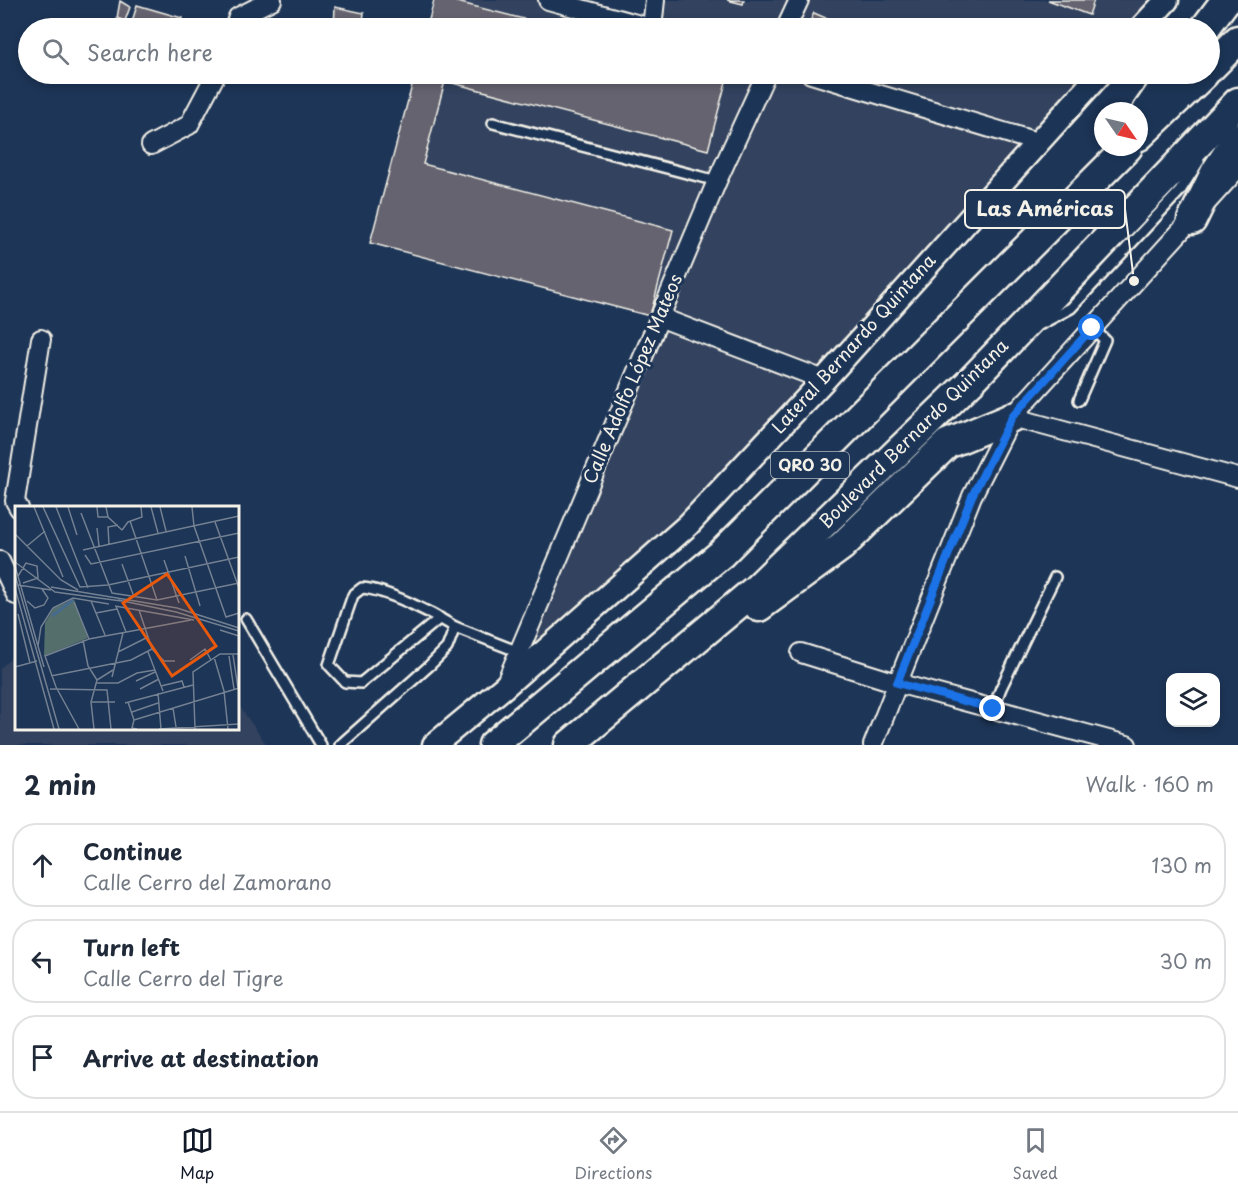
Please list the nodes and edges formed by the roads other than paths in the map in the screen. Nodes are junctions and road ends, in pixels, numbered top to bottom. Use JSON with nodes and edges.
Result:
{"nodes":[{"id":1,"x":272,"y":0,"type":"edge"},
{"id":2,"x":548,"y":0,"type":"edge"},
{"id":3,"x":655,"y":0,"type":"edge"},
{"id":4,"x":799,"y":0,"type":"edge"},
{"id":5,"x":1167,"y":0,"type":"edge"},
{"id":6,"x":1226,"y":0,"type":"edge"},
{"id":7,"x":238,"y":18,"type":"edge"},
{"id":8,"x":614,"y":18,"type":"edge"},
{"id":9,"x":652,"y":18,"type":"edge"},
{"id":10,"x":791,"y":18,"type":"edge"},
{"id":11,"x":1150,"y":18,"type":"edge"},
{"id":12,"x":1212,"y":18,"type":"edge"},
{"id":13,"x":1238,"y":40,"type":"edge"},
{"id":14,"x":1220,"y":57,"type":"edge"},
{"id":15,"x":211,"y":84,"type":"edge"},
{"id":16,"x":761,"y":84,"type":"edge"},
{"id":17,"x":844,"y":84,"type":"edge"},
{"id":18,"x":1091,"y":84,"type":"edge"},
{"id":19,"x":1166,"y":84,"type":"edge"},
{"id":20,"x":1194,"y":84,"type":"edge"},
{"id":21,"x":1234,"y":106,"type":"edge"},
{"id":22,"x":1148,"y":109,"type":"edge"},
{"id":23,"x":493,"y":123,"type":"dead end"},
{"id":24,"x":1148,"y":127,"type":"edge"},
{"id":25,"x":1238,"y":138,"type":"edge"},
{"id":26,"x":1036,"y":142,"type":"junction"},
{"id":27,"x":151,"y":145,"type":"dead end"},
{"id":28,"x":1117,"y":156,"type":"edge"},
{"id":29,"x":1235,"y":175,"type":"edge"},
{"id":30,"x":717,"y":181,"type":"junction"},
{"id":31,"x":1192,"y":220,"type":"junction"},
{"id":32,"x":659,"y":317,"type":"junction"},
{"id":33,"x":1092,"y":328,"type":"junction"},
{"id":34,"x":41,"y":339,"type":"dead end"},
{"id":35,"x":824,"y":380,"type":"junction"},
{"id":36,"x":1079,"y":400,"type":"dead end"},
{"id":37,"x":1012,"y":417,"type":"junction"},
{"id":38,"x":1238,"y":478,"type":"edge"},
{"id":39,"x":18,"y":506,"type":"edge"},
{"id":40,"x":0,"y":561,"type":"edge"},
{"id":41,"x":1055,"y":577,"type":"dead end"},
{"id":42,"x":15,"y":593,"type":"edge"},
{"id":43,"x":440,"y":618,"type":"junction"},
{"id":44,"x":246,"y":619,"type":"dead end"},
{"id":45,"x":455,"y":627,"type":"junction"},
{"id":46,"x":519,"y":652,"type":"junction"},
{"id":47,"x":801,"y":653,"type":"dead end"},
{"id":48,"x":672,"y":659,"type":"junction"},
{"id":49,"x":897,"y":683,"type":"junction"},
{"id":50,"x":504,"y":687,"type":"junction"},
{"id":51,"x":993,"y":709,"type":"junction"},
{"id":52,"x":321,"y":745,"type":"edge"},
{"id":53,"x":340,"y":745,"type":"edge"},
{"id":54,"x":434,"y":745,"type":"edge"},
{"id":55,"x":493,"y":745,"type":"edge"},
{"id":56,"x":569,"y":745,"type":"edge"},
{"id":57,"x":873,"y":745,"type":"edge"},
{"id":58,"x":1127,"y":745,"type":"edge"}],
"edges":[{"from":1,"to":7,"type":"street"},
{"from":2,"to":8,"type":"street"},
{"from":3,"to":9,"type":"street"},
{"from":4,"to":10,"type":"street"},
{"from":5,"to":11,"type":"street"},
{"from":6,"to":12,"type":"main road"},
{"from":13,"to":14,"type":"main road"},
{"from":15,"to":27,"type":"street"},
{"from":16,"to":30,"type":"street","name":"Calle Adolfo López Mateos"},
{"from":17,"to":26,"type":"street"},
{"from":18,"to":26,"type":"street","name":"Lateral Bernardo Quintana"},
{"from":19,"to":22,"type":"main road"},
{"from":20,"to":24,"type":"main road"},
{"from":21,"to":48,"type":"main road","name":"Boulevard Bernardo Quintana","number":"QRO 30"},
{"from":23,"to":30,"type":"lane"},
{"from":25,"to":31,"type":"main road"},
{"from":26,"to":35,"type":"street","name":"Lateral Bernardo Quintana"},
{"from":28,"to":55,"type":"main road","number":"QRO 30"},
{"from":29,"to":31,"type":"street"},
{"from":30,"to":32,"type":"street","name":"Calle Adolfo López Mateos"},
{"from":31,"to":33,"type":"street"},
{"from":32,"to":35,"type":"street"},
{"from":32,"to":46,"type":"street","name":"Calle Adolfo López Mateos"},
{"from":33,"to":36,"type":"lane"},
{"from":33,"to":37,"type":"street"},
{"from":34,"to":39,"type":"street"},
{"from":35,"to":50,"type":"street","name":"Lateral Bernardo Quintana"},
{"from":37,"to":38,"type":"street"},
{"from":37,"to":48,"type":"main road"},
{"from":37,"to":49,"type":"street"},
{"from":40,"to":42,"type":"street"},
{"from":41,"to":51,"type":"lane"},
{"from":43,"to":43,"type":"lane"},
{"from":43,"to":45,"type":"lane"},
{"from":44,"to":52,"type":"lane"},
{"from":45,"to":46,"type":"lane"},
{"from":45,"to":53,"type":"lane"},
{"from":46,"to":50,"type":"street","name":"Calle Adolfo López Mateos"},
{"from":47,"to":49,"type":"street"},
{"from":48,"to":56,"type":"main road","name":"Boulevard Bernardo Quintana","number":"QRO 30"},
{"from":49,"to":51,"type":"street"},
{"from":49,"to":57,"type":"street"},
{"from":50,"to":54,"type":"street","name":"Lateral Bernardo Quintana"},
{"from":51,"to":58,"type":"street"}]}
